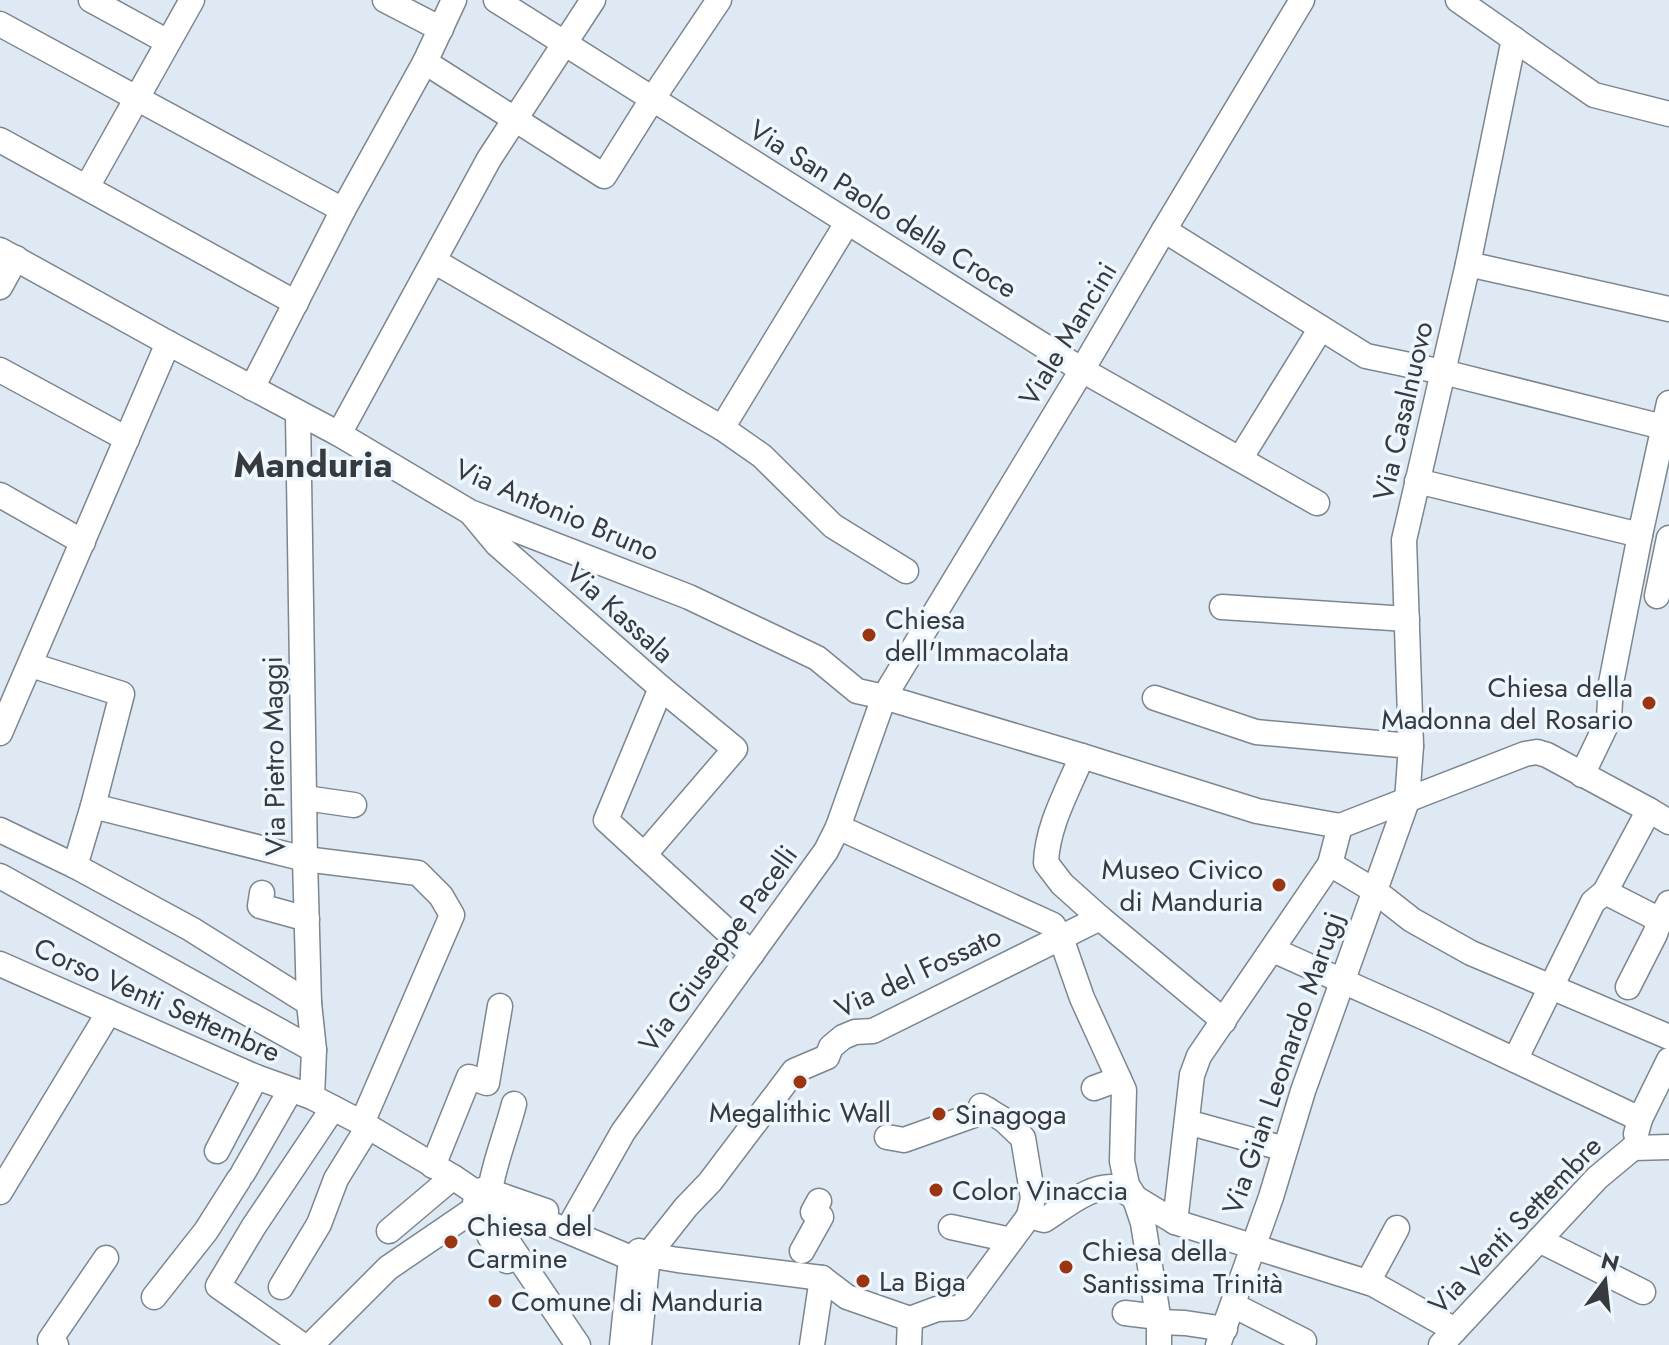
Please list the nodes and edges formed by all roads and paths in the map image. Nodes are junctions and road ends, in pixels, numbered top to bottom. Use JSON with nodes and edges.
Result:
{"nodes":[{"id":1,"x":91,"y":0,"type":"edge"},
{"id":2,"x":192,"y":0,"type":"edge"},
{"id":3,"x":385,"y":0,"type":"edge"},
{"id":4,"x":454,"y":0,"type":"edge"},
{"id":5,"x":496,"y":0,"type":"edge"},
{"id":6,"x":593,"y":0,"type":"edge"},
{"id":7,"x":719,"y":0,"type":"edge"},
{"id":8,"x":1302,"y":0,"type":"edge"},
{"id":9,"x":1458,"y":0,"type":"edge"},
{"id":10,"x":0,"y":24,"type":"edge"},
{"id":11,"x":441,"y":29,"type":"junction"},
{"id":12,"x":1514,"y":39,"type":"junction"},
{"id":13,"x":168,"y":42,"type":"junction"},
{"id":14,"x":565,"y":42,"type":"junction"},
{"id":15,"x":425,"y":62,"type":"junction"},
{"id":16,"x":139,"y":97,"type":"junction"},
{"id":17,"x":653,"y":98,"type":"junction"},
{"id":18,"x":1669,"y":114,"type":"edge"},
{"id":19,"x":514,"y":119,"type":"junction"},
{"id":20,"x":0,"y":140,"type":"edge"},
{"id":21,"x":87,"y":187,"type":"junction"},
{"id":22,"x":343,"y":210,"type":"junction"},
{"id":23,"x":847,"y":223,"type":"junction"},
{"id":24,"x":1164,"y":230,"type":"junction"},
{"id":25,"x":8,"y":254,"type":"edge"},
{"id":26,"x":434,"y":261,"type":"junction"},
{"id":27,"x":1468,"y":264,"type":"junction"},
{"id":28,"x":0,"y":287,"type":"edge"},
{"id":29,"x":296,"y":303,"type":"junction"},
{"id":30,"x":1669,"y":309,"type":"edge"},
{"id":31,"x":1321,"y":328,"type":"junction"},
{"id":32,"x":168,"y":343,"type":"junction"},
{"id":33,"x":0,"y":370,"type":"edge"},
{"id":34,"x":1082,"y":370,"type":"junction"},
{"id":35,"x":1443,"y":372,"type":"junction"},
{"id":36,"x":252,"y":388,"type":"junction"},
{"id":37,"x":1669,"y":403,"type":"edge"},
{"id":38,"x":298,"y":414,"type":"junction"},
{"id":39,"x":1663,"y":427,"type":"junction"},
{"id":40,"x":722,"y":428,"type":"junction"},
{"id":41,"x":339,"y":434,"type":"junction"},
{"id":42,"x":127,"y":439,"type":"junction"},
{"id":43,"x":1240,"y":459,"type":"junction"},
{"id":44,"x":1417,"y":481,"type":"junction"},
{"id":45,"x":0,"y":495,"type":"edge"},
{"id":46,"x":1317,"y":503,"type":"dead end"},
{"id":47,"x":470,"y":512,"type":"junction"},
{"id":48,"x":1640,"y":535,"type":"junction"},
{"id":49,"x":1669,"y":538,"type":"edge"},
{"id":50,"x":83,"y":542,"type":"junction"},
{"id":51,"x":906,"y":571,"type":"dead end"},
{"id":52,"x":1628,"y":591,"type":"junction"},
{"id":53,"x":1663,"y":597,"type":"edge"},
{"id":54,"x":1222,"y":607,"type":"dead end"},
{"id":55,"x":1407,"y":619,"type":"junction"},
{"id":56,"x":31,"y":665,"type":"junction"},
{"id":57,"x":661,"y":688,"type":"junction"},
{"id":58,"x":884,"y":697,"type":"junction"},
{"id":59,"x":1155,"y":698,"type":"dead end"},
{"id":60,"x":0,"y":733,"type":"edge"},
{"id":61,"x":1411,"y":746,"type":"junction"},
{"id":62,"x":1082,"y":756,"type":"junction"},
{"id":63,"x":1582,"y":775,"type":"junction"},
{"id":64,"x":305,"y":798,"type":"junction"},
{"id":65,"x":1407,"y":801,"type":"junction"},
{"id":66,"x":354,"y":805,"type":"dead end"},
{"id":67,"x":93,"y":806,"type":"junction"},
{"id":68,"x":1659,"y":816,"type":"edge"},
{"id":69,"x":1340,"y":826,"type":"junction"},
{"id":70,"x":838,"y":827,"type":"junction"},
{"id":71,"x":0,"y":830,"type":"edge"},
{"id":72,"x":644,"y":855,"type":"junction"},
{"id":73,"x":305,"y":859,"type":"junction"},
{"id":74,"x":1330,"y":864,"type":"junction"},
{"id":75,"x":75,"y":866,"type":"junction"},
{"id":76,"x":0,"y":876,"type":"edge"},
{"id":77,"x":1375,"y":891,"type":"junction"},
{"id":78,"x":1605,"y":892,"type":"junction"},
{"id":79,"x":262,"y":893,"type":"dead end"},
{"id":80,"x":1664,"y":911,"type":"edge"},
{"id":81,"x":1100,"y":918,"type":"junction"},
{"id":82,"x":307,"y":919,"type":"junction"},
{"id":83,"x":1061,"y":938,"type":"junction"},
{"id":84,"x":1273,"y":950,"type":"junction"},
{"id":85,"x":752,"y":954,"type":"junction"},
{"id":86,"x":0,"y":964,"type":"edge"},
{"id":87,"x":1341,"y":981,"type":"junction"},
{"id":88,"x":1628,"y":987,"type":"dead end"},
{"id":89,"x":1551,"y":988,"type":"junction"},
{"id":90,"x":309,"y":1003,"type":"junction"},
{"id":91,"x":500,"y":1006,"type":"dead end"},
{"id":92,"x":109,"y":1012,"type":"junction"},
{"id":93,"x":1224,"y":1021,"type":"junction"},
{"id":94,"x":1669,"y":1037,"type":"edge"},
{"id":95,"x":314,"y":1050,"type":"junction"},
{"id":96,"x":1515,"y":1060,"type":"junction"},
{"id":97,"x":1669,"y":1060,"type":"edge"},
{"id":98,"x":256,"y":1077,"type":"junction"},
{"id":99,"x":1119,"y":1079,"type":"junction"},
{"id":100,"x":1094,"y":1088,"type":"dead end"},
{"id":101,"x":312,"y":1099,"type":"junction"},
{"id":102,"x":514,"y":1104,"type":"dead end"},
{"id":103,"x":1640,"y":1119,"type":"junction"},
{"id":104,"x":1187,"y":1122,"type":"junction"},
{"id":105,"x":365,"y":1125,"type":"junction"},
{"id":106,"x":887,"y":1137,"type":"dead end"},
{"id":107,"x":1669,"y":1147,"type":"edge"},
{"id":108,"x":1633,"y":1148,"type":"junction"},
{"id":109,"x":1285,"y":1149,"type":"junction"},
{"id":110,"x":217,"y":1151,"type":"dead end"},
{"id":111,"x":443,"y":1171,"type":"junction"},
{"id":112,"x":0,"y":1192,"type":"edge"},
{"id":113,"x":1134,"y":1196,"type":"junction"},
{"id":114,"x":484,"y":1199,"type":"junction"},
{"id":115,"x":819,"y":1201,"type":"dead end"},
{"id":116,"x":1029,"y":1216,"type":"junction"},
{"id":117,"x":572,"y":1222,"type":"junction"},
{"id":118,"x":1175,"y":1222,"type":"junction"},
{"id":119,"x":951,"y":1227,"type":"dead end"},
{"id":120,"x":1397,"y":1228,"type":"dead end"},
{"id":121,"x":389,"y":1231,"type":"dead end"},
{"id":122,"x":1011,"y":1240,"type":"junction"},
{"id":123,"x":1539,"y":1240,"type":"junction"},
{"id":124,"x":1252,"y":1246,"type":"junction"},
{"id":125,"x":802,"y":1251,"type":"dead end"},
{"id":126,"x":648,"y":1255,"type":"junction"},
{"id":127,"x":106,"y":1258,"type":"dead end"},
{"id":128,"x":822,"y":1278,"type":"junction"},
{"id":129,"x":1368,"y":1282,"type":"junction"},
{"id":130,"x":281,"y":1287,"type":"dead end"},
{"id":131,"x":1643,"y":1292,"type":"dead end"},
{"id":132,"x":154,"y":1297,"type":"dead end"},
{"id":133,"x":1233,"y":1305,"type":"junction"},
{"id":134,"x":1125,"y":1313,"type":"dead end"},
{"id":135,"x":910,"y":1319,"type":"junction"},
{"id":136,"x":1159,"y":1328,"type":"edge"},
{"id":137,"x":1222,"y":1337,"type":"edge"},
{"id":138,"x":1448,"y":1338,"type":"edge"},
{"id":139,"x":1304,"y":1341,"type":"dead end"},
{"id":140,"x":53,"y":1343,"type":"edge"},
{"id":141,"x":302,"y":1345,"type":"edge"},
{"id":142,"x":311,"y":1345,"type":"edge"},
{"id":143,"x":566,"y":1345,"type":"edge"},
{"id":144,"x":578,"y":1345,"type":"edge"},
{"id":145,"x":622,"y":1345,"type":"edge"},
{"id":146,"x":639,"y":1345,"type":"edge"},
{"id":147,"x":812,"y":1345,"type":"edge"},
{"id":148,"x":909,"y":1345,"type":"edge"}],
"edges":[{"from":1,"to":13,"type":"street"},
{"from":2,"to":13,"type":"street"},
{"from":3,"to":11,"type":"street"},
{"from":4,"to":11,"type":"street"},
{"from":5,"to":14,"type":"street","name":"Via San Paolo della Croce"},
{"from":6,"to":14,"type":"street"},
{"from":7,"to":17,"type":"street"},
{"from":8,"to":24,"type":"street","name":"Viale Mancini"},
{"from":9,"to":12,"type":"street"},
{"from":10,"to":16,"type":"street"},
{"from":11,"to":15,"type":"street"},
{"from":12,"to":18,"type":"street"},
{"from":12,"to":27,"type":"street","name":"Via Casalnuovo"},
{"from":13,"to":16,"type":"street"},
{"from":14,"to":17,"type":"street","name":"Via San Paolo della Croce"},
{"from":14,"to":19,"type":"street"},
{"from":15,"to":19,"type":"street"},
{"from":15,"to":22,"type":"street"},
{"from":16,"to":21,"type":"street"},
{"from":16,"to":22,"type":"street"},
{"from":17,"to":19,"type":"street"},
{"from":17,"to":23,"type":"street","name":"Via San Paolo della Croce"},
{"from":19,"to":26,"type":"street"},
{"from":20,"to":21,"type":"street"},
{"from":21,"to":29,"type":"street"},
{"from":22,"to":29,"type":"street"},
{"from":23,"to":34,"type":"street","name":"Via San Paolo della Croce"},
{"from":23,"to":40,"type":"street"},
{"from":24,"to":31,"type":"street"},
{"from":24,"to":34,"type":"street","name":"Viale Mancini"},
{"from":25,"to":28,"type":"street"},
{"from":25,"to":32,"type":"street","name":"Via Antonio Bruno"},
{"from":26,"to":40,"type":"street"},
{"from":26,"to":41,"type":"street"},
{"from":27,"to":30,"type":"street"},
{"from":27,"to":35,"type":"street","name":"Via Casalnuovo"},
{"from":29,"to":36,"type":"street"},
{"from":31,"to":35,"type":"street"},
{"from":31,"to":43,"type":"street"},
{"from":32,"to":36,"type":"street","name":"Via Antonio Bruno"},
{"from":32,"to":42,"type":"street"},
{"from":33,"to":42,"type":"street"},
{"from":34,"to":43,"type":"street","name":"Via San Paolo della Croce"},
{"from":34,"to":58,"type":"street","name":"Viale Mancini"},
{"from":35,"to":39,"type":"street"},
{"from":35,"to":44,"type":"street","name":"Via Casalnuovo"},
{"from":36,"to":38,"type":"street","name":"Via Antonio Bruno"},
{"from":37,"to":39,"type":"street"},
{"from":38,"to":41,"type":"street","name":"Via Antonio Bruno"},
{"from":38,"to":64,"type":"street","name":"Via Pietro Maggi"},
{"from":39,"to":48,"type":"street"},
{"from":40,"to":51,"type":"street"},
{"from":41,"to":47,"type":"street","name":"Via Antonio Bruno"},
{"from":42,"to":50,"type":"street"},
{"from":43,"to":46,"type":"street","name":"Via San Paolo della Croce"},
{"from":44,"to":48,"type":"street"},
{"from":44,"to":55,"type":"street","name":"Via Casalnuovo"},
{"from":45,"to":50,"type":"street"},
{"from":47,"to":57,"type":"street","name":"Via Kassala"},
{"from":47,"to":58,"type":"street","name":"Via Antonio Bruno"},
{"from":48,"to":52,"type":"street"},
{"from":49,"to":53,"type":"street"},
{"from":50,"to":56,"type":"street"},
{"from":52,"to":53,"type":"street"},
{"from":52,"to":63,"type":"street"},
{"from":54,"to":55,"type":"street"},
{"from":55,"to":61,"type":"street","name":"Via Casalnuovo"},
{"from":56,"to":60,"type":"street"},
{"from":56,"to":67,"type":"street"},
{"from":57,"to":72,"type":"street","name":"Via Kassala"},
{"from":57,"to":72,"type":"street"},
{"from":58,"to":62,"type":"street","name":"Via Antonio Bruno"},
{"from":58,"to":70,"type":"street","name":"Via Giuseppe Pacelli"},
{"from":59,"to":61,"type":"street"},
{"from":61,"to":65,"type":"street","name":"Via Casalnuovo"},
{"from":62,"to":69,"type":"street","name":"Via Antonio Bruno"},
{"from":62,"to":81,"type":"street"},
{"from":63,"to":65,"type":"street"},
{"from":63,"to":68,"type":"street"},
{"from":64,"to":66,"type":"street"},
{"from":64,"to":73,"type":"street","name":"Via Pietro Maggi"},
{"from":65,"to":69,"type":"street"},
{"from":65,"to":77,"type":"street","name":"Via Gian Leonardo Marugj"},
{"from":67,"to":73,"type":"street"},
{"from":67,"to":75,"type":"street"},
{"from":68,"to":78,"type":"street"},
{"from":69,"to":74,"type":"street"},
{"from":70,"to":83,"type":"street"},
{"from":70,"to":85,"type":"street","name":"Via Giuseppe Pacelli"},
{"from":71,"to":75,"type":"street"},
{"from":72,"to":85,"type":"street","name":"Via Kassala"},
{"from":73,"to":82,"type":"street","name":"Via Pietro Maggi"},
{"from":73,"to":105,"type":"street"},
{"from":74,"to":77,"type":"street"},
{"from":74,"to":84,"type":"street"},
{"from":75,"to":90,"type":"street"},
{"from":76,"to":95,"type":"street"},
{"from":77,"to":87,"type":"street","name":"Via Gian Leonardo Marugj"},
{"from":77,"to":89,"type":"street"},
{"from":78,"to":80,"type":"street"},
{"from":78,"to":89,"type":"street"},
{"from":79,"to":82,"type":"street"},
{"from":80,"to":88,"type":"street"},
{"from":81,"to":83,"type":"street","name":"Via del Fossato"},
{"from":81,"to":93,"type":"street"},
{"from":82,"to":90,"type":"street","name":"Via Pietro Maggi"},
{"from":83,"to":99,"type":"street"},
{"from":83,"to":126,"type":"street","name":"Via del Fossato"},
{"from":84,"to":87,"type":"street"},
{"from":84,"to":93,"type":"street"},
{"from":85,"to":117,"type":"street","name":"Via Giuseppe Pacelli"},
{"from":86,"to":92,"type":"street","name":"Corso Venti Settembre"},
{"from":87,"to":96,"type":"street"},
{"from":87,"to":109,"type":"street","name":"Via Gian Leonardo Marugj"},
{"from":89,"to":94,"type":"street"},
{"from":89,"to":96,"type":"street"},
{"from":90,"to":95,"type":"street","name":"Via Pietro Maggi"},
{"from":91,"to":111,"type":"street"},
{"from":92,"to":98,"type":"street","name":"Corso Venti Settembre"},
{"from":92,"to":112,"type":"street"},
{"from":93,"to":104,"type":"street"},
{"from":95,"to":101,"type":"street","name":"Via Pietro Maggi"},
{"from":96,"to":103,"type":"street"},
{"from":97,"to":103,"type":"street"},
{"from":98,"to":101,"type":"street","name":"Corso Venti Settembre"},
{"from":98,"to":110,"type":"street"},
{"from":99,"to":100,"type":"street"},
{"from":99,"to":113,"type":"street"},
{"from":101,"to":105,"type":"street","name":"Corso Venti Settembre"},
{"from":101,"to":132,"type":"street"},
{"from":101,"to":141,"type":"street"},
{"from":102,"to":114,"type":"street"},
{"from":103,"to":108,"type":"street"},
{"from":104,"to":109,"type":"street"},
{"from":104,"to":118,"type":"street"},
{"from":105,"to":111,"type":"street"},
{"from":105,"to":130,"type":"street"},
{"from":106,"to":116,"type":"street"},
{"from":107,"to":108,"type":"street"},
{"from":108,"to":123,"type":"street","name":"Via Venti Settembre"},
{"from":109,"to":124,"type":"street","name":"Via Gian Leonardo Marugj"},
{"from":111,"to":114,"type":"street"},
{"from":111,"to":121,"type":"street"},
{"from":113,"to":116,"type":"street"},
{"from":113,"to":118,"type":"street"},
{"from":113,"to":136,"type":"street"},
{"from":114,"to":117,"type":"street"},
{"from":114,"to":142,"type":"street"},
{"from":114,"to":143,"type":"street"},
{"from":115,"to":125,"type":"street"},
{"from":116,"to":122,"type":"street"},
{"from":117,"to":126,"type":"street"},
{"from":118,"to":124,"type":"street"},
{"from":119,"to":122,"type":"street"},
{"from":120,"to":129,"type":"street"},
{"from":122,"to":135,"type":"street"},
{"from":123,"to":131,"type":"street"},
{"from":123,"to":138,"type":"street","name":"Via Venti Settembre"},
{"from":124,"to":129,"type":"street"},
{"from":124,"to":133,"type":"street","name":"Via Gian Leonardo Marugj"},
{"from":126,"to":128,"type":"street"},
{"from":126,"to":146,"type":"street"},
{"from":127,"to":140,"type":"street"},
{"from":128,"to":135,"type":"street"},
{"from":128,"to":147,"type":"street"},
{"from":129,"to":138,"type":"street"},
{"from":133,"to":137,"type":"street","name":"Via Gian Leonardo Marugj"},
{"from":133,"to":139,"type":"street"},
{"from":134,"to":136,"type":"street"},
{"from":135,"to":148,"type":"street"},
{"from":136,"to":137,"type":"street"},
{"from":144,"to":145,"type":"street"}]}
